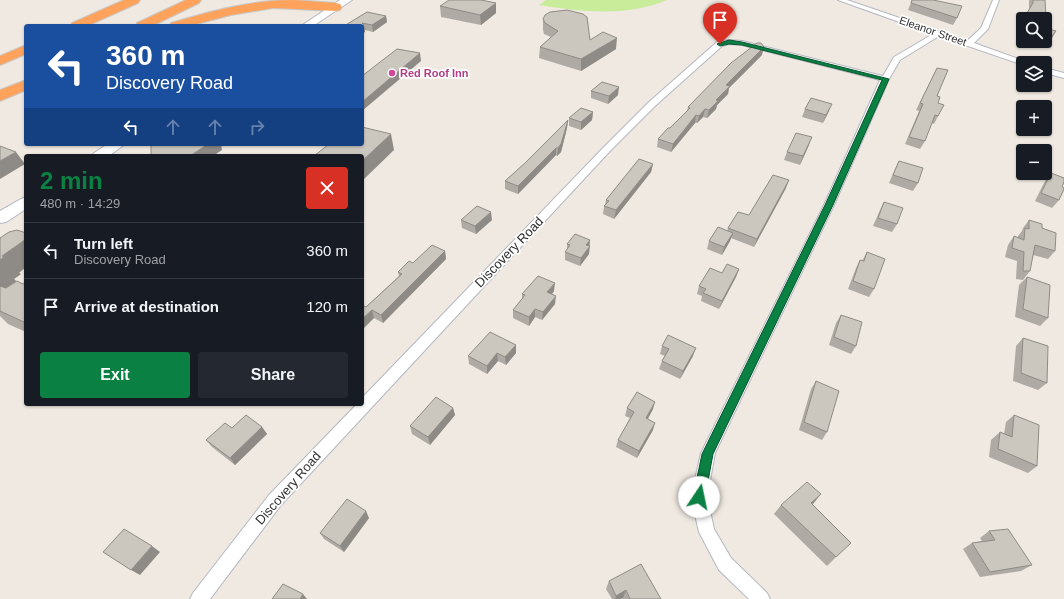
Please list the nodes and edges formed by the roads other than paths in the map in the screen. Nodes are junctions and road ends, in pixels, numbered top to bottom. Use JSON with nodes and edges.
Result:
{"nodes":[{"id":1,"x":134,"y":0,"type":"edge"},
{"id":2,"x":195,"y":0,"type":"edge"},
{"id":3,"x":316,"y":0,"type":"edge"},
{"id":4,"x":347,"y":0,"type":"edge"},
{"id":5,"x":841,"y":0,"type":"edge"},
{"id":6,"x":996,"y":0,"type":"edge"},
{"id":7,"x":336,"y":7,"type":"junction"},
{"id":8,"x":81,"y":24,"type":"edge"},
{"id":9,"x":146,"y":24,"type":"edge"},
{"id":10,"x":183,"y":24,"type":"edge"},
{"id":11,"x":309,"y":24,"type":"edge"},
{"id":12,"x":939,"y":33,"type":"junction"},
{"id":13,"x":969,"y":43,"type":"junction"},
{"id":14,"x":24,"y":50,"type":"edge"},
{"id":15,"x":1016,"y":59,"type":"edge"},
{"id":16,"x":0,"y":61,"type":"edge"},
{"id":17,"x":1052,"y":72,"type":"edge"},
{"id":18,"x":1064,"y":76,"type":"edge"},
{"id":19,"x":886,"y":79,"type":"junction"},
{"id":20,"x":24,"y":86,"type":"edge"},
{"id":21,"x":4,"y":94,"type":"edge"},
{"id":22,"x":115,"y":146,"type":"edge"},
{"id":23,"x":102,"y":154,"type":"edge"},
{"id":24,"x":24,"y":203,"type":"edge"},
{"id":25,"x":0,"y":218,"type":"edge"},
{"id":26,"x":364,"y":404,"type":"edge"},
{"id":27,"x":362,"y":406,"type":"edge"},
{"id":28,"x":199,"y":599,"type":"edge"},
{"id":29,"x":761,"y":599,"type":"edge"}],
"edges":[{"from":1,"to":8,"type":"highway"},
{"from":2,"to":9,"type":"highway"},
{"from":3,"to":7,"type":"highway"},
{"from":4,"to":7,"type":"main road"},
{"from":5,"to":12,"type":"street","name":"Eleanor Street"},
{"from":6,"to":13,"type":"street"},
{"from":7,"to":10,"type":"highway"},
{"from":7,"to":11,"type":"main road"},
{"from":12,"to":13,"type":"street","name":"Eleanor Street"},
{"from":12,"to":19,"type":"street"},
{"from":13,"to":15,"type":"street","name":"Eleanor Street"},
{"from":14,"to":16,"type":"highway"},
{"from":17,"to":18,"type":"street"},
{"from":19,"to":26,"type":"street","name":"Discovery Road"},
{"from":19,"to":29,"type":"street"},
{"from":20,"to":21,"type":"highway"},
{"from":22,"to":23,"type":"main road"},
{"from":24,"to":25,"type":"main road"},
{"from":27,"to":28,"type":"street","name":"Discovery Road"}]}
